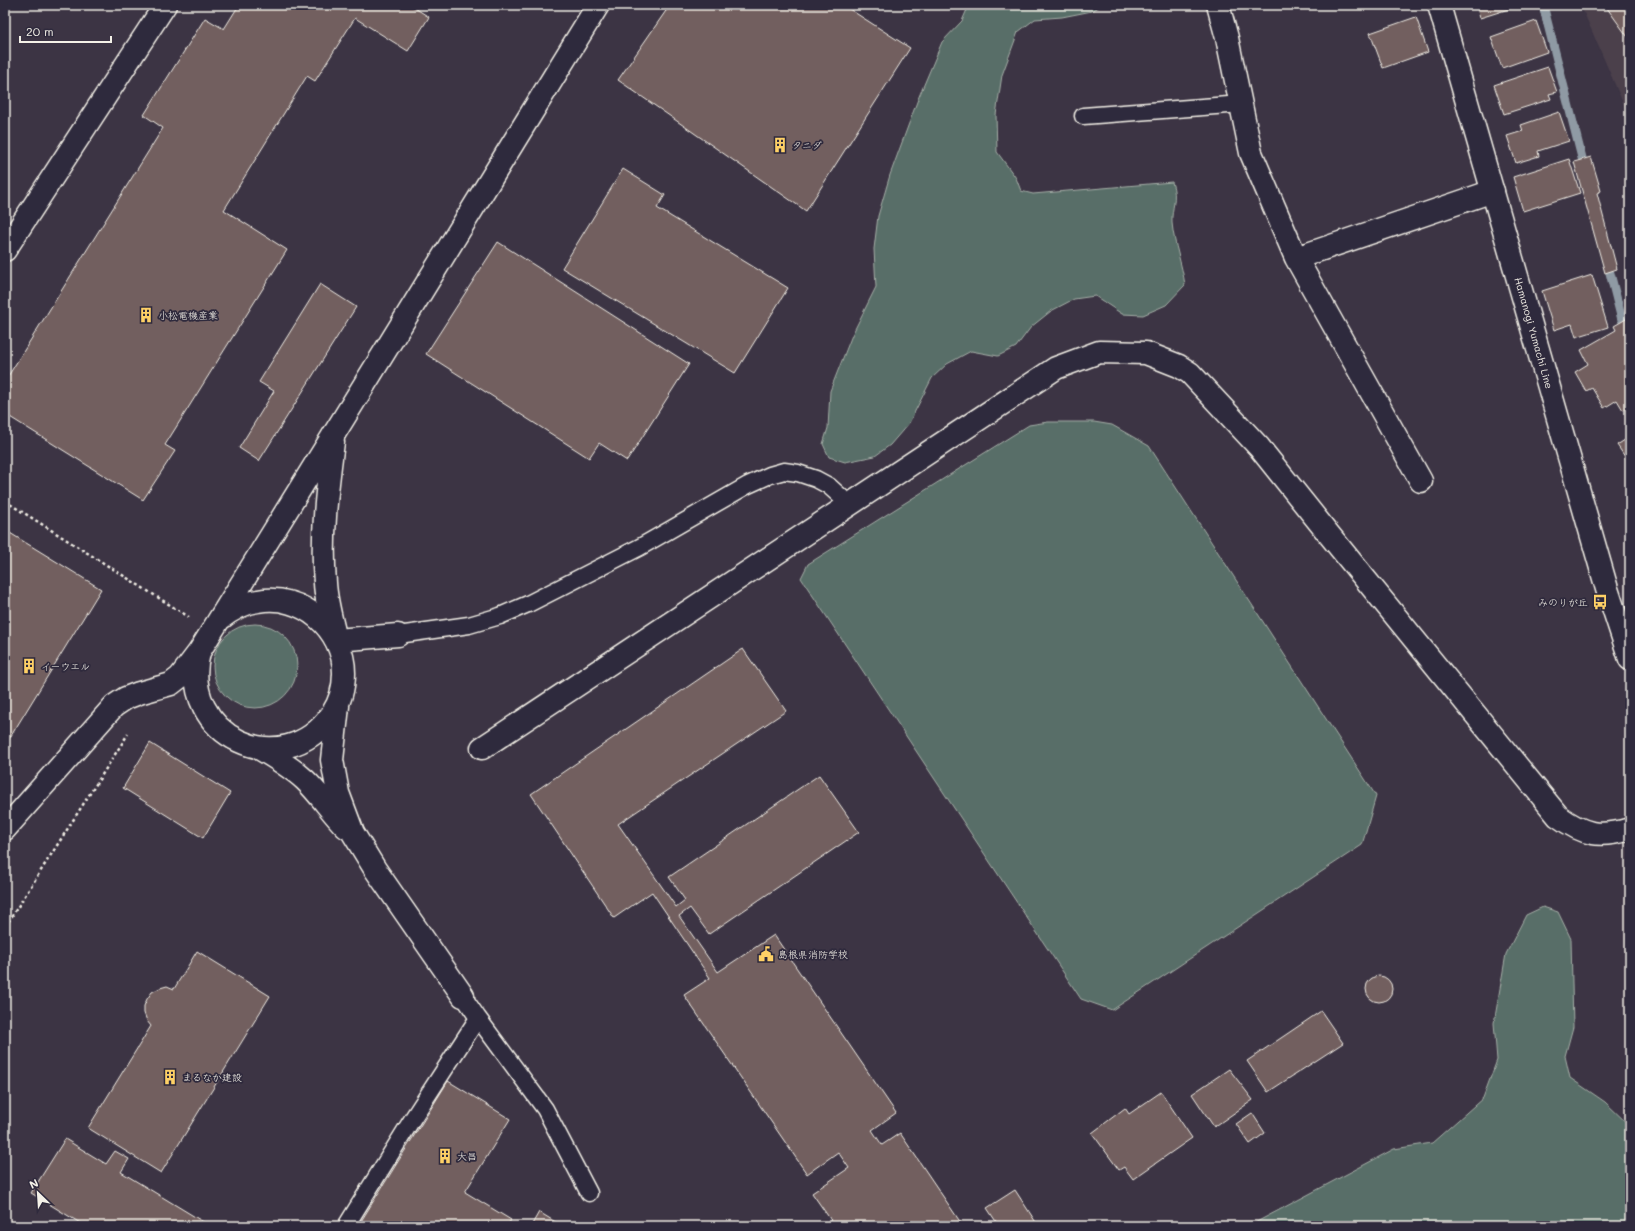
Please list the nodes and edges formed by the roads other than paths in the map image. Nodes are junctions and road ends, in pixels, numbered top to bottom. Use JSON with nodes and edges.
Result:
{"nodes":[{"id":1,"x":166,"y":5,"type":"edge"},
{"id":2,"x":598,"y":5,"type":"edge"},
{"id":3,"x":1218,"y":5,"type":"edge"},
{"id":4,"x":1439,"y":5,"type":"edge"},
{"id":5,"x":1242,"y":104,"type":"junction"},
{"id":6,"x":1083,"y":116,"type":"dead end"},
{"id":7,"x":1493,"y":192,"type":"junction"},
{"id":8,"x":5,"y":250,"type":"edge"},
{"id":9,"x":1296,"y":258,"type":"junction"},
{"id":10,"x":334,"y":434,"type":"junction"},
{"id":11,"x":1421,"y":481,"type":"dead end"},
{"id":12,"x":850,"y":505,"type":"junction"},
{"id":13,"x":218,"y":621,"type":"junction"},
{"id":14,"x":398,"y":635,"type":"joint"},
{"id":15,"x":336,"y":640,"type":"junction"},
{"id":16,"x":199,"y":652,"type":"junction"},
{"id":17,"x":1630,"y":660,"type":"edge"},
{"id":18,"x":339,"y":698,"type":"junction"},
{"id":19,"x":257,"y":747,"type":"junction"},
{"id":20,"x":482,"y":748,"type":"dead end"},
{"id":21,"x":5,"y":829,"type":"edge"},
{"id":22,"x":1630,"y":829,"type":"edge"},
{"id":23,"x":353,"y":833,"type":"junction"},
{"id":24,"x":463,"y":996,"type":"joint"},
{"id":25,"x":478,"y":1018,"type":"junction"},
{"id":26,"x":589,"y":1193,"type":"dead end"},
{"id":27,"x":346,"y":1226,"type":"edge"}],
"edges":[{"from":1,"to":8,"type":"street"},
{"from":2,"to":10,"type":"street"},
{"from":3,"to":5,"type":"street"},
{"from":4,"to":7,"type":"street","name":"Hamanogi Yumachi Line"},
{"from":5,"to":6,"type":"lane"},
{"from":5,"to":9,"type":"street"},
{"from":7,"to":9,"type":"street"},
{"from":7,"to":17,"type":"street","name":"Hamanogi Yumachi Line"},
{"from":9,"to":11,"type":"street"},
{"from":10,"to":13,"type":"street"},
{"from":10,"to":15,"type":"street"},
{"from":12,"to":14,"type":"lane"},
{"from":12,"to":20,"type":"street"},
{"from":12,"to":22,"type":"street"},
{"from":13,"to":15,"type":"street"},
{"from":13,"to":16,"type":"street"},
{"from":14,"to":15,"type":"street"},
{"from":15,"to":18,"type":"street"},
{"from":16,"to":19,"type":"street"},
{"from":16,"to":21,"type":"street"},
{"from":18,"to":19,"type":"street"},
{"from":18,"to":23,"type":"street"},
{"from":19,"to":23,"type":"street"},
{"from":23,"to":24,"type":"street"},
{"from":24,"to":25,"type":"lane"},
{"from":25,"to":26,"type":"lane"},
{"from":25,"to":27,"type":"lane"}]}
